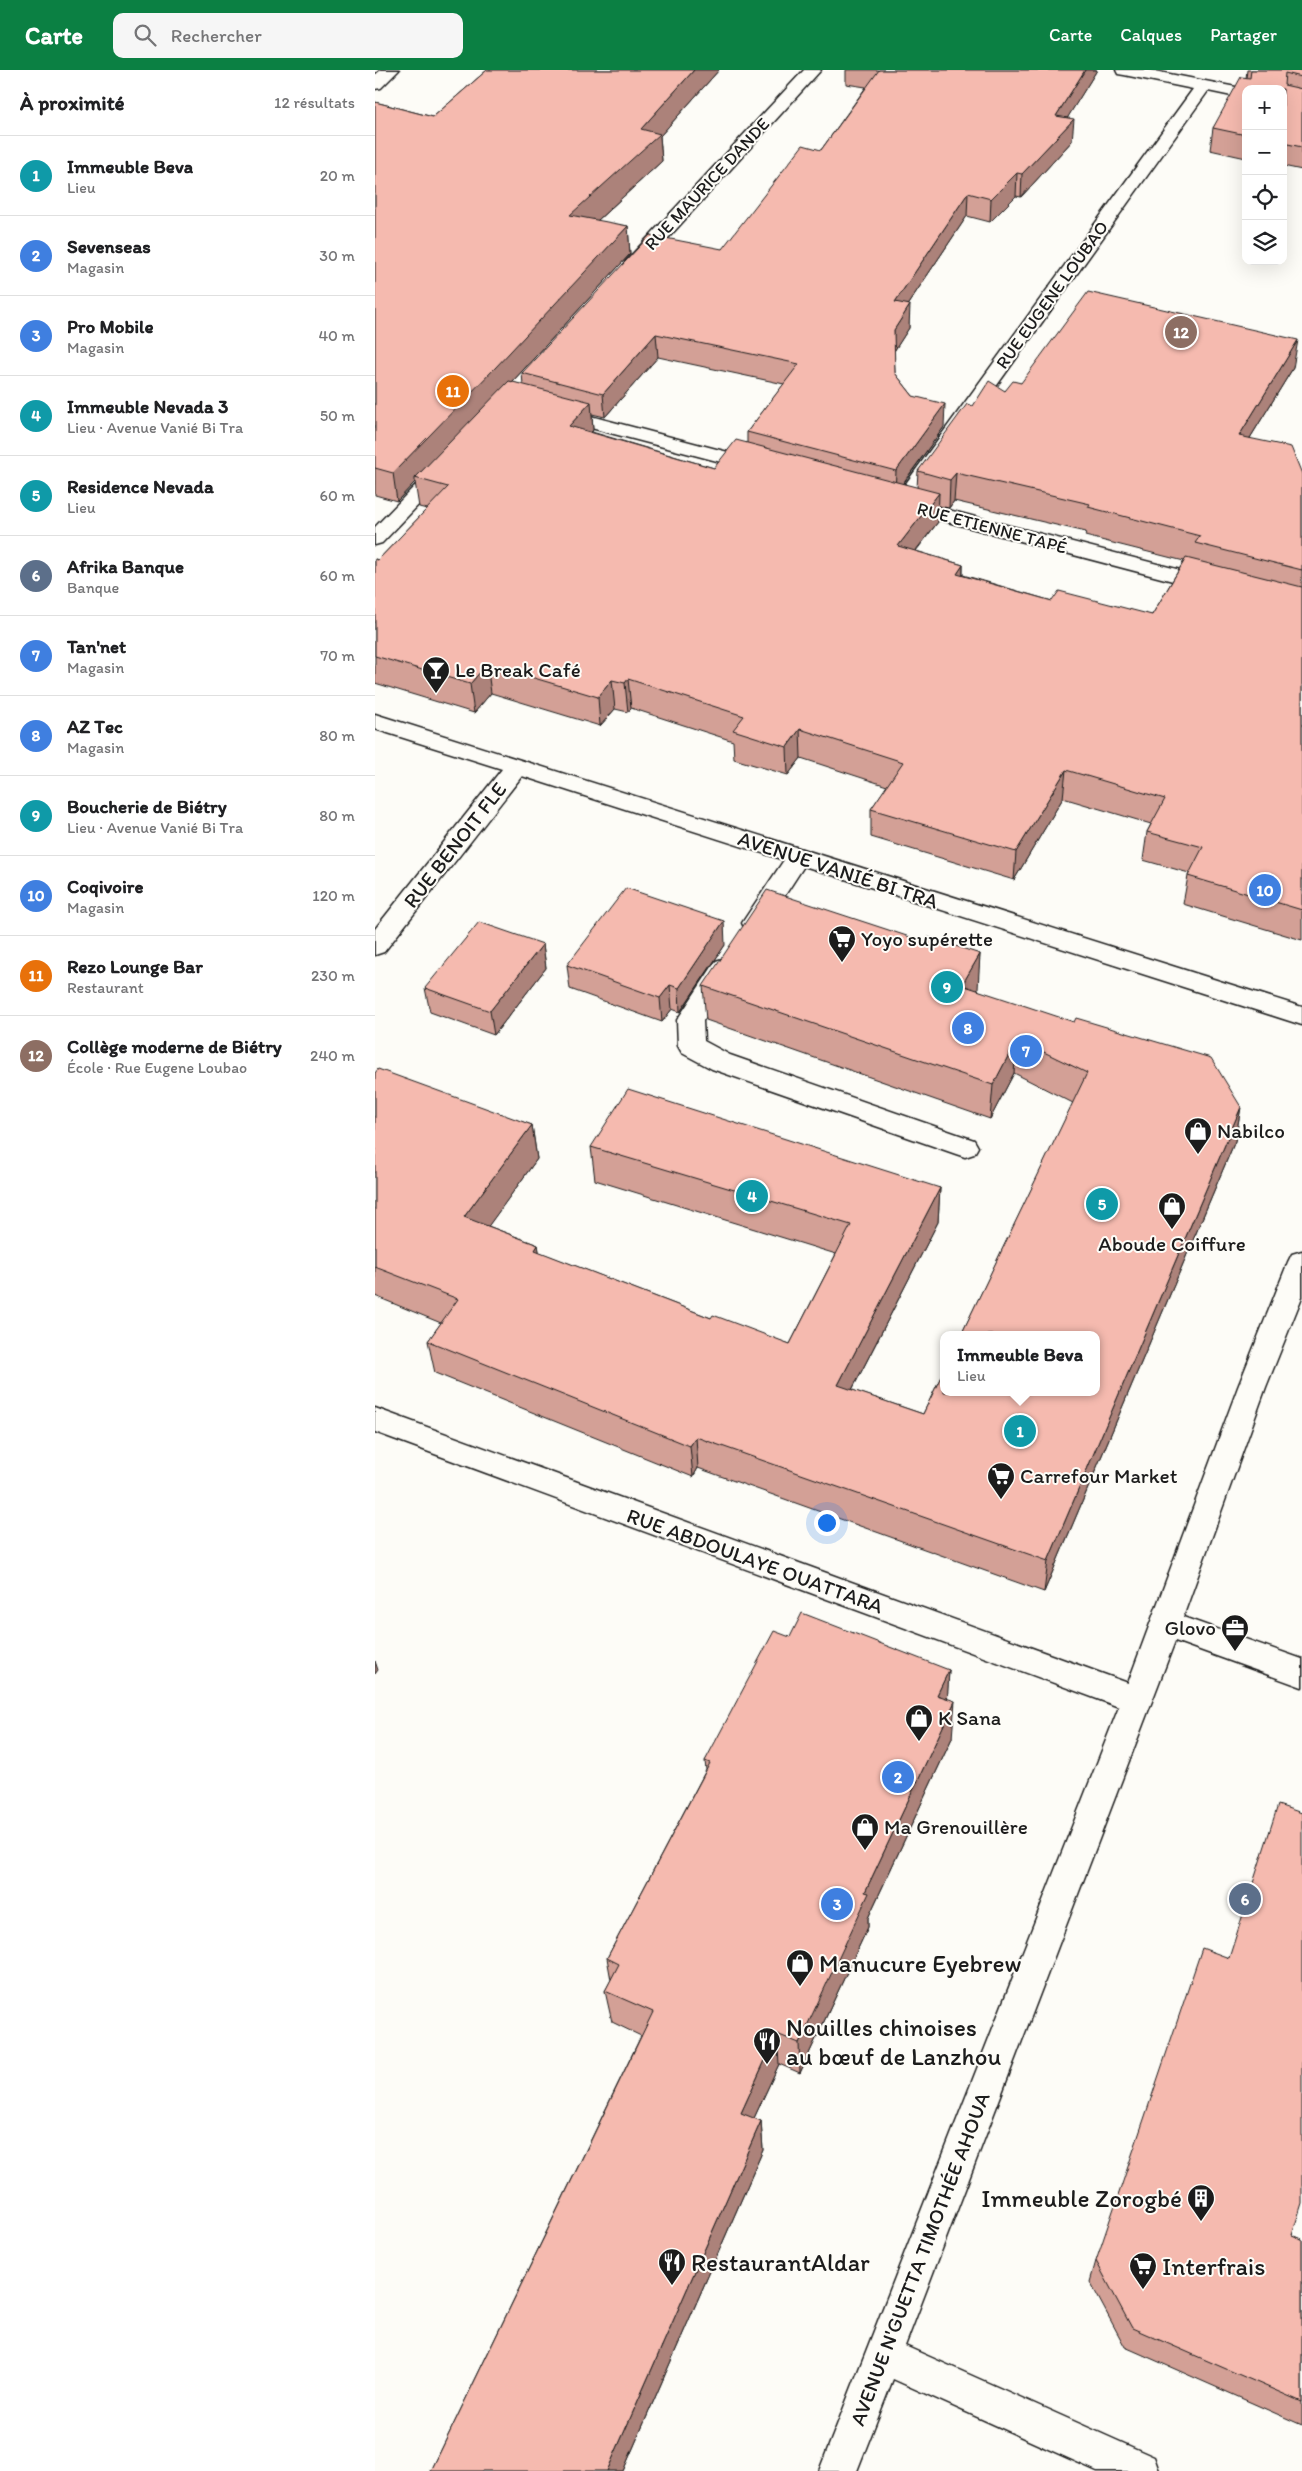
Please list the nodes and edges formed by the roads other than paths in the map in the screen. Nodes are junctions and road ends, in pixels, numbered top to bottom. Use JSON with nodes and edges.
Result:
{"nodes":[{"id":1,"x":391,"y":70,"type":"edge"},
{"id":2,"x":813,"y":70,"type":"edge"},
{"id":3,"x":1124,"y":70,"type":"edge"},
{"id":4,"x":375,"y":84,"type":"edge"},
{"id":5,"x":1203,"y":86,"type":"junction"},
{"id":6,"x":1242,"y":93,"type":"edge"},
{"id":7,"x":623,"y":275,"type":"edge"},
{"id":8,"x":537,"y":408,"type":"edge"},
{"id":9,"x":455,"y":456,"type":"edge"},
{"id":10,"x":776,"y":471,"type":"edge"},
{"id":11,"x":891,"y":501,"type":"joint"},
{"id":12,"x":375,"y":539,"type":"edge"},
{"id":13,"x":1225,"y":589,"type":"edge"},
{"id":14,"x":375,"y":721,"type":"edge"},
{"id":15,"x":516,"y":767,"type":"junction"},
{"id":16,"x":798,"y":857,"type":"junction"},
{"id":17,"x":375,"y":946,"type":"edge"},
{"id":18,"x":1302,"y":1016,"type":"edge"},
{"id":19,"x":965,"y":1147,"type":"dead end"},
{"id":20,"x":1302,"y":1262,"type":"edge"},
{"id":21,"x":375,"y":1420,"type":"edge"},
{"id":22,"x":1166,"y":1624,"type":"junction"},
{"id":23,"x":1302,"y":1673,"type":"edge"},
{"id":24,"x":1137,"y":1700,"type":"junction"},
{"id":25,"x":883,"y":2355,"type":"junction"},
{"id":26,"x":838,"y":2471,"type":"edge"},
{"id":27,"x":1140,"y":2471,"type":"edge"}],
"edges":[{"from":1,"to":4,"type":"street"},
{"from":2,"to":7,"type":"street","name":"RUE MAURICE DANDE"},
{"from":3,"to":5,"type":"street"},
{"from":5,"to":6,"type":"street"},
{"from":5,"to":11,"type":"street","name":"RUE EUGENE LOUBAO"},
{"from":8,"to":10,"type":"street"},
{"from":9,"to":12,"type":"street"},
{"from":11,"to":13,"type":"street","name":"RUE ETIENNE TAPÉ"},
{"from":14,"to":15,"type":"street","name":"AVENUE VANIÉ BI TRA"},
{"from":15,"to":16,"type":"street","name":"AVENUE VANIÉ BI TRA"},
{"from":15,"to":17,"type":"street","name":"RUE BENOIT FLE"},
{"from":16,"to":18,"type":"street","name":"AVENUE VANIÉ BI TRA"},
{"from":16,"to":19,"type":"street"},
{"from":20,"to":22,"type":"street","name":"AVENUE N'GUETTA TIMOTHÉE AHOUA"},
{"from":21,"to":24,"type":"street","name":"RUE ABDOULAYE OUATTARA"},
{"from":22,"to":23,"type":"street"},
{"from":22,"to":24,"type":"street","name":"AVENUE N'GUETTA TIMOTHÉE AHOUA"},
{"from":24,"to":25,"type":"street","name":"AVENUE N'GUETTA TIMOTHÉE AHOUA"},
{"from":25,"to":26,"type":"street","name":"AVENUE N'GUETTA TIMOTHÉE AHOUA"},
{"from":25,"to":27,"type":"street"}]}
